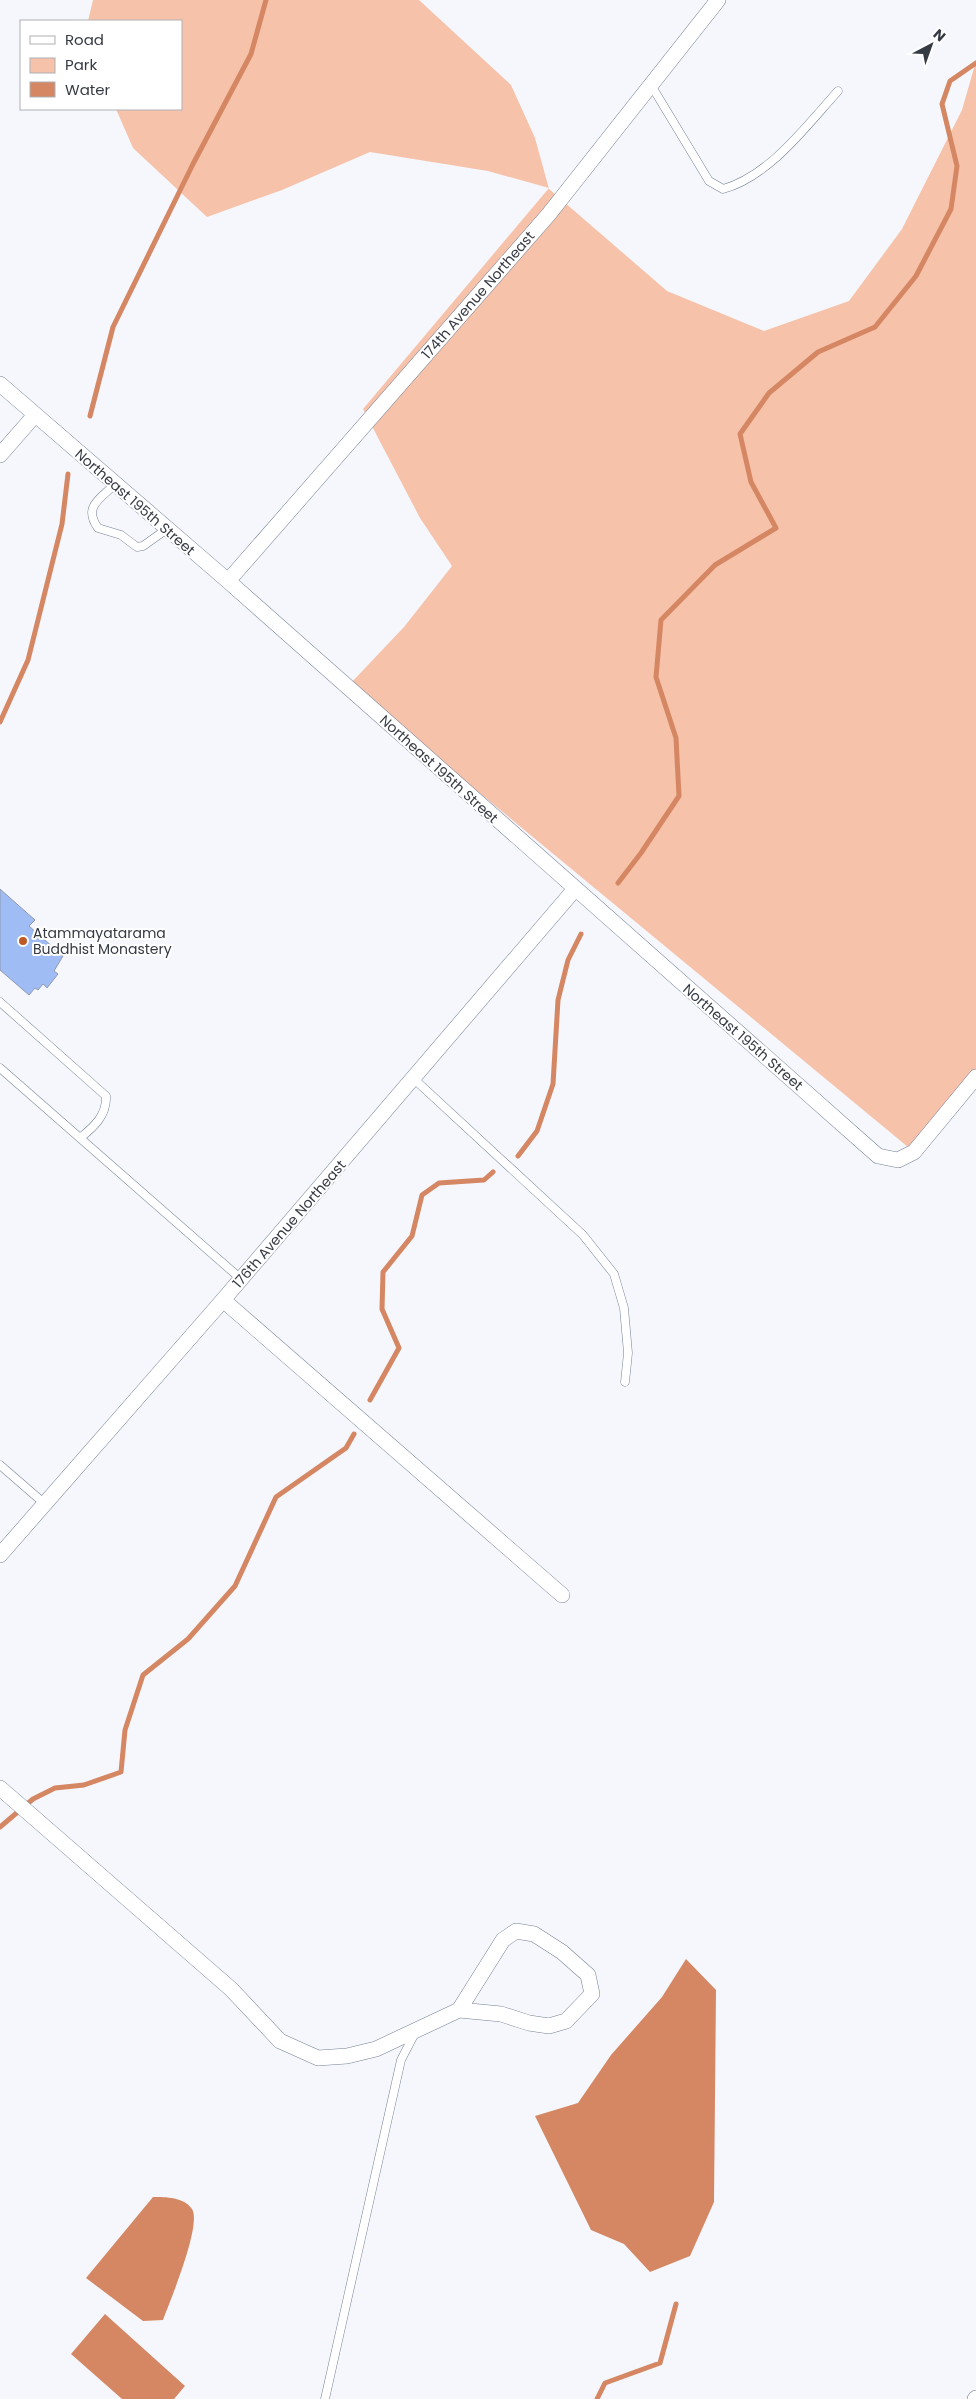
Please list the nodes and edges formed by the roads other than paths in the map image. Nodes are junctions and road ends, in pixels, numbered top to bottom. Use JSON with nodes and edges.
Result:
{"nodes":[{"id":1,"x":718,"y":0,"type":"edge"},
{"id":2,"x":651,"y":85,"type":"junction"},
{"id":3,"x":838,"y":90,"type":"dead end"},
{"id":4,"x":0,"y":384,"type":"edge"},
{"id":5,"x":35,"y":415,"type":"junction"},
{"id":6,"x":0,"y":455,"type":"edge"},
{"id":7,"x":116,"y":484,"type":"junction"},
{"id":8,"x":167,"y":529,"type":"junction"},
{"id":9,"x":228,"y":582,"type":"junction"},
{"id":10,"x":575,"y":889,"type":"junction"},
{"id":11,"x":0,"y":1002,"type":"edge"},
{"id":12,"x":0,"y":1068,"type":"edge"},
{"id":13,"x":976,"y":1077,"type":"edge"},
{"id":14,"x":413,"y":1078,"type":"junction"},
{"id":15,"x":80,"y":1138,"type":"junction"},
{"id":16,"x":241,"y":1279,"type":"junction"},
{"id":17,"x":223,"y":1300,"type":"junction"},
{"id":18,"x":625,"y":1382,"type":"dead end"},
{"id":19,"x":0,"y":1465,"type":"edge"},
{"id":20,"x":46,"y":1504,"type":"junction"},
{"id":21,"x":0,"y":1555,"type":"edge"},
{"id":22,"x":562,"y":1595,"type":"dead end"},
{"id":23,"x":0,"y":1788,"type":"edge"},
{"id":24,"x":459,"y":2010,"type":"junction"},
{"id":25,"x":417,"y":2030,"type":"junction"},
{"id":26,"x":325,"y":2399,"type":"edge"}],
"edges":[{"from":1,"to":2,"type":"street","name":"174th Avenue Northeast"},
{"from":2,"to":3,"type":"lane"},
{"from":2,"to":9,"type":"street","name":"174th Avenue Northeast"},
{"from":4,"to":5,"type":"street","name":"Northeast 195th Street"},
{"from":5,"to":6,"type":"street"},
{"from":5,"to":7,"type":"street","name":"Northeast 195th Street"},
{"from":7,"to":8,"type":"street","name":"Northeast 195th Street"},
{"from":7,"to":8,"type":"lane"},
{"from":8,"to":9,"type":"street","name":"Northeast 195th Street"},
{"from":9,"to":10,"type":"street","name":"Northeast 195th Street"},
{"from":10,"to":13,"type":"street","name":"Northeast 195th Street"},
{"from":10,"to":14,"type":"street","name":"176th Avenue Northeast"},
{"from":11,"to":15,"type":"lane"},
{"from":12,"to":15,"type":"lane"},
{"from":14,"to":16,"type":"street","name":"176th Avenue Northeast"},
{"from":14,"to":18,"type":"lane"},
{"from":15,"to":16,"type":"lane"},
{"from":16,"to":17,"type":"street","name":"176th Avenue Northeast"},
{"from":17,"to":20,"type":"street","name":"176th Avenue Northeast"},
{"from":17,"to":22,"type":"street"},
{"from":19,"to":20,"type":"lane"},
{"from":20,"to":21,"type":"street","name":"176th Avenue Northeast"},
{"from":23,"to":25,"type":"street"},
{"from":24,"to":24,"type":"street"},
{"from":24,"to":25,"type":"street"},
{"from":25,"to":26,"type":"lane"}]}
